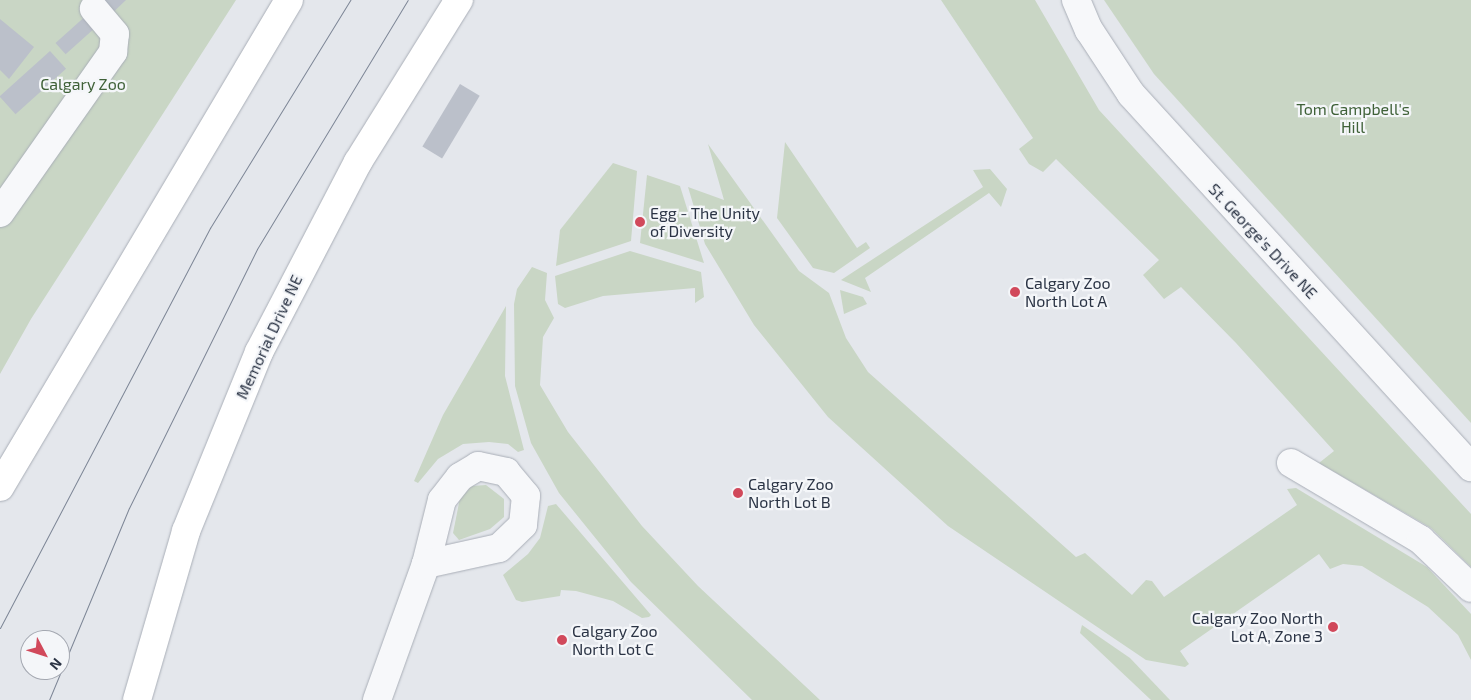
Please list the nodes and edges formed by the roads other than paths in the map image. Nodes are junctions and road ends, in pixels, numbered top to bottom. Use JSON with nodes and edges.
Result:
{"nodes":[{"id":1,"x":288,"y":0,"type":"edge"},
{"id":2,"x":460,"y":0,"type":"edge"},
{"id":3,"x":1076,"y":0,"type":"edge"},
{"id":4,"x":94,"y":9,"type":"dead end"},
{"id":5,"x":0,"y":213,"type":"edge"},
{"id":6,"x":1291,"y":463,"type":"dead end"},
{"id":7,"x":1471,"y":467,"type":"edge"},
{"id":8,"x":0,"y":487,"type":"edge"},
{"id":9,"x":426,"y":564,"type":"dead end"},
{"id":10,"x":1471,"y":588,"type":"edge"},
{"id":11,"x":137,"y":700,"type":"edge"},
{"id":12,"x":377,"y":700,"type":"edge"}],
"edges":[{"from":1,"to":8,"type":"highway"},
{"from":2,"to":11,"type":"highway","name":"Memorial Drive NE"},
{"from":3,"to":7,"type":"street","name":"St. George's Drive NE"},
{"from":4,"to":5,"type":"street"},
{"from":6,"to":10,"type":"street"},
{"from":9,"to":12,"type":"street"}]}
